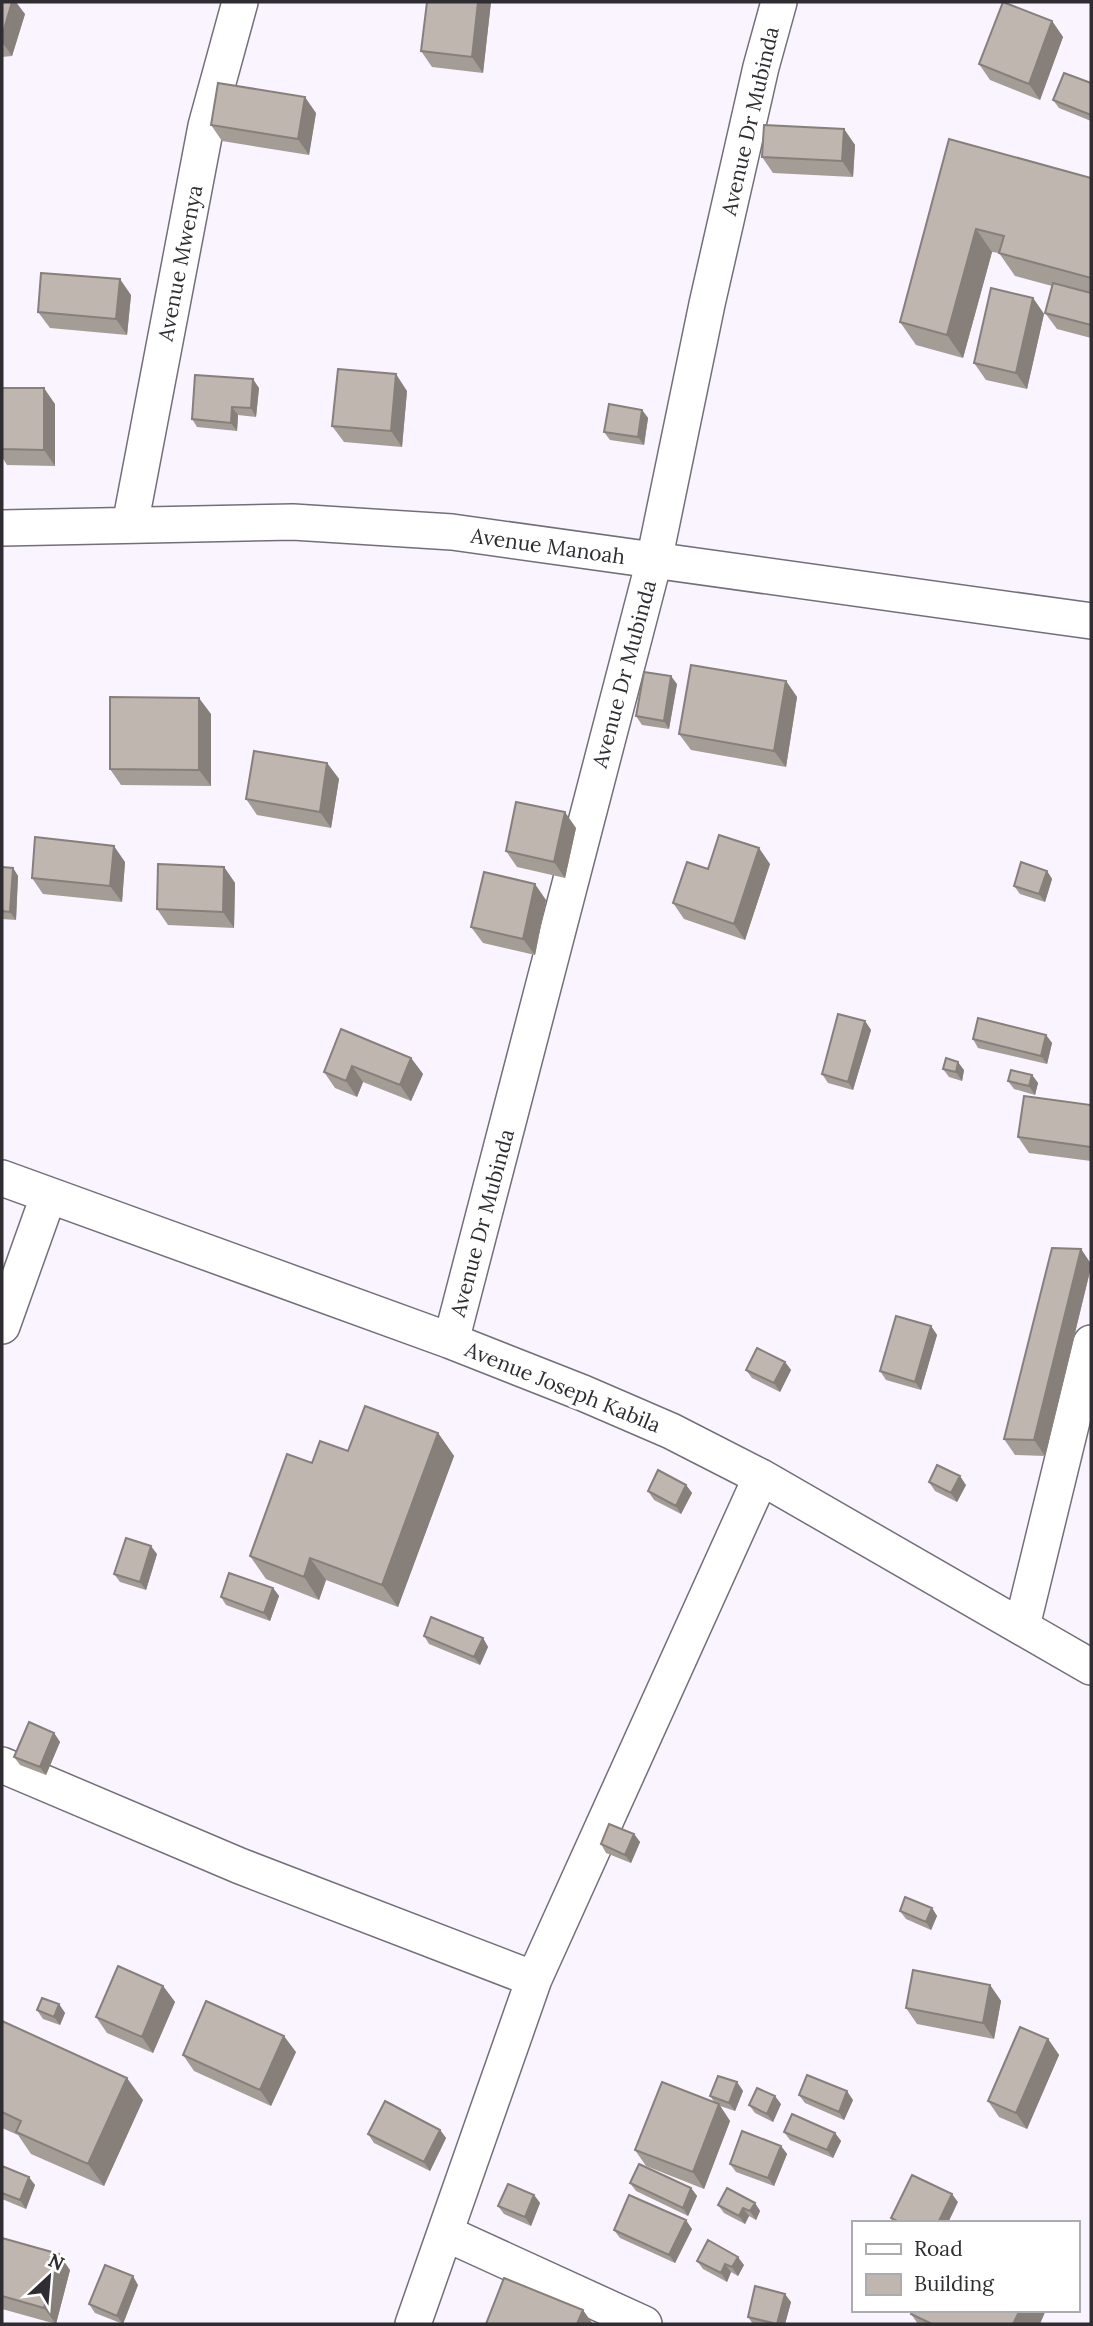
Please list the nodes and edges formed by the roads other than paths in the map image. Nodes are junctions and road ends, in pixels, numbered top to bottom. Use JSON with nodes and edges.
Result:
{"nodes":[{"id":1,"x":240,"y":2,"type":"edge"},
{"id":2,"x":779,"y":2,"type":"edge"},
{"id":3,"x":130,"y":526,"type":"junction"},
{"id":4,"x":2,"y":528,"type":"edge"},
{"id":5,"x":654,"y":561,"type":"junction"},
{"id":6,"x":1091,"y":621,"type":"edge"},
{"id":7,"x":2,"y":1178,"type":"edge"},
{"id":8,"x":48,"y":1197,"type":"junction"},
{"id":9,"x":2,"y":1326,"type":"edge"},
{"id":10,"x":451,"y":1341,"type":"junction"},
{"id":11,"x":1091,"y":1343,"type":"edge"},
{"id":12,"x":761,"y":1477,"type":"junction"},
{"id":13,"x":1022,"y":1626,"type":"junction"},
{"id":14,"x":1091,"y":1667,"type":"edge"},
{"id":15,"x":2,"y":1765,"type":"edge"},
{"id":16,"x":534,"y":1979,"type":"junction"},
{"id":17,"x":445,"y":2233,"type":"junction"},
{"id":18,"x":413,"y":2324,"type":"edge"},
{"id":19,"x":644,"y":2324,"type":"edge"}],
"edges":[{"from":1,"to":3,"type":"street","name":"Avenue Mwenya"},
{"from":2,"to":5,"type":"street","name":"Avenue Dr Mubinda"},
{"from":3,"to":4,"type":"street","name":"Avenue Manoah"},
{"from":3,"to":5,"type":"street","name":"Avenue Manoah"},
{"from":5,"to":6,"type":"street","name":"Avenue Manoah"},
{"from":5,"to":10,"type":"street","name":"Avenue Dr Mubinda"},
{"from":7,"to":8,"type":"street","name":"Avenue Joseph Kabila"},
{"from":8,"to":9,"type":"street"},
{"from":8,"to":10,"type":"street","name":"Avenue Joseph Kabila"},
{"from":10,"to":12,"type":"street","name":"Avenue Joseph Kabila"},
{"from":11,"to":13,"type":"street"},
{"from":12,"to":13,"type":"street","name":"Avenue Joseph Kabila"},
{"from":12,"to":16,"type":"street"},
{"from":13,"to":14,"type":"street","name":"Avenue Joseph Kabila"},
{"from":15,"to":16,"type":"street"},
{"from":16,"to":17,"type":"street"},
{"from":17,"to":18,"type":"street"},
{"from":17,"to":19,"type":"street"}]}
